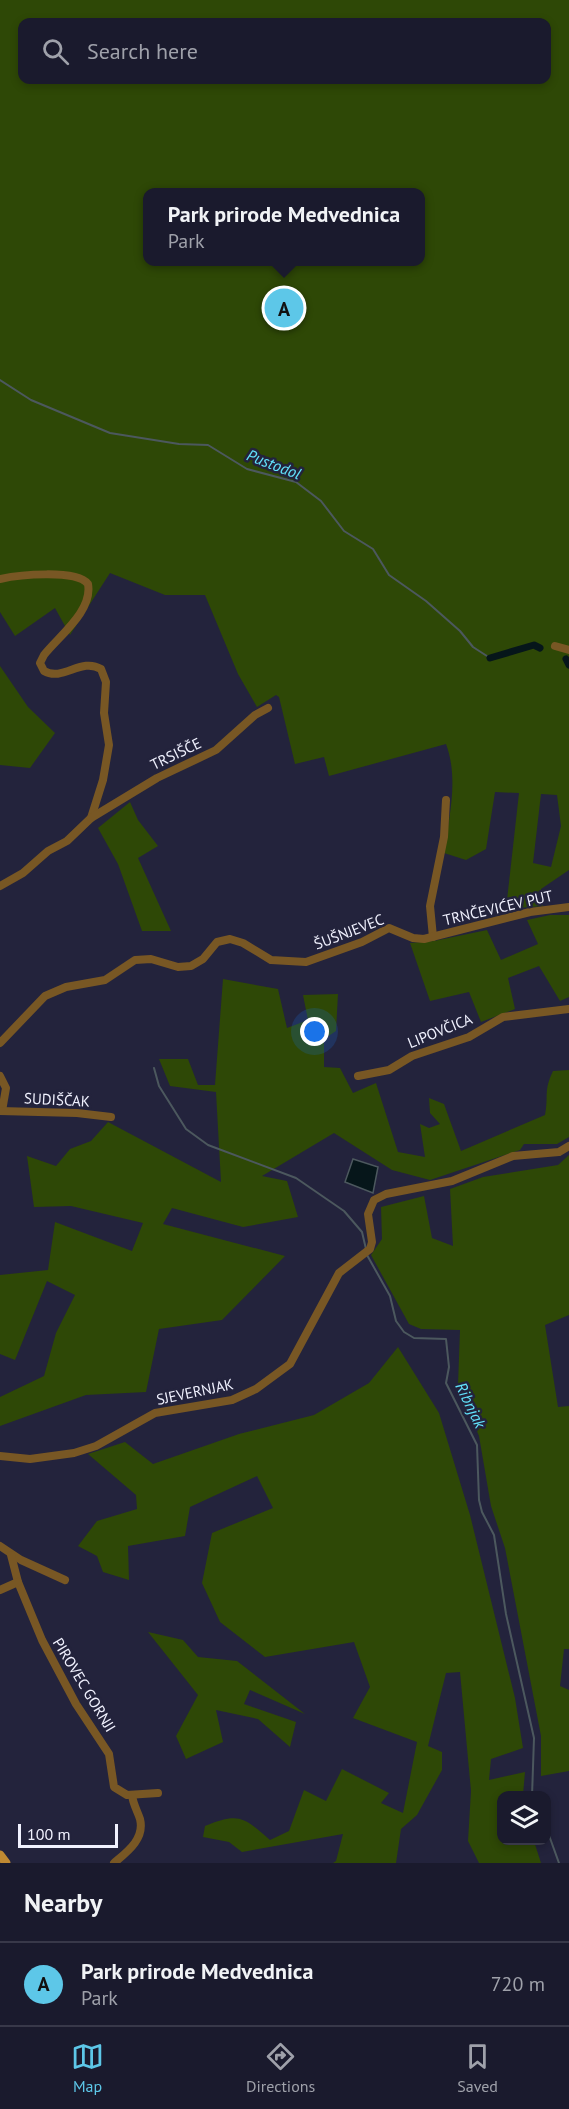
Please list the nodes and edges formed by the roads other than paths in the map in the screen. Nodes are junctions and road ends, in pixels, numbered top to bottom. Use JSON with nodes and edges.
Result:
{"nodes":[{"id":1,"x":0,"y":579,"type":"edge"},
{"id":2,"x":555,"y":646,"type":"dead end"},
{"id":3,"x":569,"y":650,"type":"edge"},
{"id":4,"x":268,"y":708,"type":"dead end"},
{"id":5,"x":446,"y":800,"type":"dead end"},
{"id":6,"x":91,"y":818,"type":"junction"},
{"id":7,"x":0,"y":886,"type":"edge"},
{"id":8,"x":569,"y":907,"type":"edge"},
{"id":9,"x":433,"y":937,"type":"junction"},
{"id":10,"x":569,"y":1009,"type":"edge"},
{"id":11,"x":0,"y":1043,"type":"edge"},
{"id":12,"x":0,"y":1076,"type":"edge"},
{"id":13,"x":358,"y":1077,"type":"dead end"},
{"id":14,"x":1,"y":1111,"type":"edge"},
{"id":15,"x":111,"y":1117,"type":"dead end"},
{"id":16,"x":569,"y":1146,"type":"edge"},
{"id":17,"x":0,"y":1456,"type":"edge"},
{"id":18,"x":0,"y":1546,"type":"edge"},
{"id":19,"x":11,"y":1555,"type":"junction"},
{"id":20,"x":65,"y":1580,"type":"dead end"},
{"id":21,"x":18,"y":1582,"type":"junction"},
{"id":22,"x":0,"y":1590,"type":"edge"},
{"id":23,"x":158,"y":1792,"type":"dead end"},
{"id":24,"x":132,"y":1795,"type":"junction"},
{"id":25,"x":0,"y":1855,"type":"edge"},
{"id":26,"x":6,"y":1863,"type":"edge"},
{"id":27,"x":114,"y":1863,"type":"edge"}],
"edges":[{"from":1,"to":6,"type":"street"},
{"from":2,"to":3,"type":"street"},
{"from":4,"to":6,"type":"street","name":"TRSIŠČE"},
{"from":5,"to":9,"type":"street"},
{"from":6,"to":7,"type":"street","name":"TRSIŠČE"},
{"from":8,"to":9,"type":"street","name":"TRNČEVIĆEV PUT"},
{"from":9,"to":11,"type":"street","name":"ŠUŠNJEVEC"},
{"from":10,"to":13,"type":"street","name":"LIPOVČICA"},
{"from":12,"to":14,"type":"street"},
{"from":14,"to":15,"type":"street","name":"SUDIŠČAK"},
{"from":16,"to":17,"type":"street","name":"SJEVERNJAK"},
{"from":18,"to":19,"type":"street"},
{"from":19,"to":20,"type":"street"},
{"from":19,"to":21,"type":"street","name":"PIROVEC GORNJI"},
{"from":21,"to":22,"type":"street"},
{"from":21,"to":24,"type":"street","name":"PIROVEC GORNJI"},
{"from":23,"to":24,"type":"street"},
{"from":24,"to":27,"type":"street"},
{"from":25,"to":26,"type":"main road"}]}
